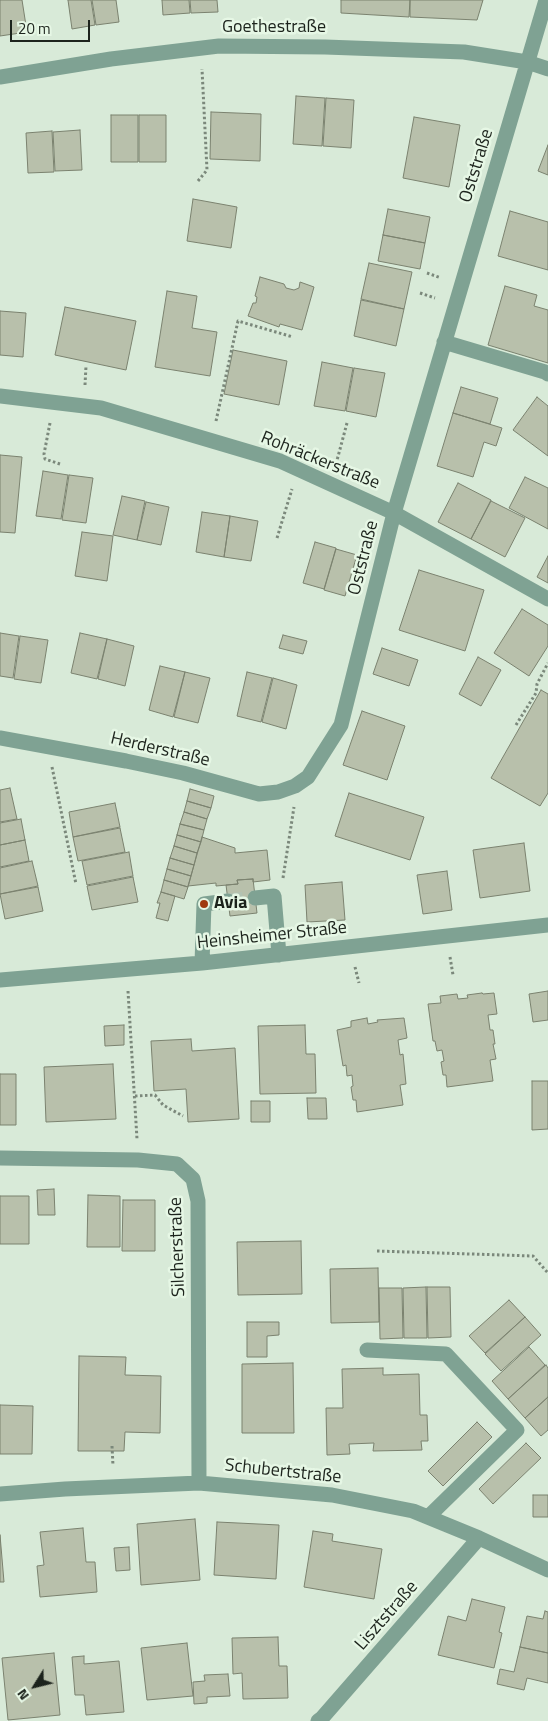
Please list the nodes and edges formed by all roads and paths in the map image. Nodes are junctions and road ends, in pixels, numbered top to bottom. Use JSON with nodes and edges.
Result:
{"nodes":[{"id":1,"x":546,"y":0,"type":"edge"},
{"id":2,"x":201,"y":48,"type":"junction"},
{"id":3,"x":527,"y":62,"type":"junction"},
{"id":4,"x":548,"y":69,"type":"edge"},
{"id":5,"x":0,"y":77,"type":"edge"},
{"id":6,"x":198,"y":181,"type":"dead end"},
{"id":7,"x":293,"y":337,"type":"dead end"},
{"id":8,"x":444,"y":342,"type":"junction"},
{"id":9,"x":548,"y":374,"type":"edge"},
{"id":10,"x":0,"y":396,"type":"edge"},
{"id":11,"x":52,"y":402,"type":"junction"},
{"id":12,"x":347,"y":423,"type":"dead end"},
{"id":13,"x":212,"y":441,"type":"junction"},
{"id":14,"x":60,"y":464,"type":"dead end"},
{"id":15,"x":299,"y":470,"type":"junction"},
{"id":16,"x":332,"y":484,"type":"junction"},
{"id":17,"x":394,"y":513,"type":"junction"},
{"id":18,"x":277,"y":538,"type":"dead end"},
{"id":19,"x":548,"y":599,"type":"edge"},
{"id":20,"x":548,"y":663,"type":"edge"},
{"id":21,"x":516,"y":725,"type":"dead end"},
{"id":22,"x":0,"y":738,"type":"edge"},
{"id":23,"x":48,"y":747,"type":"junction"},
{"id":24,"x":301,"y":782,"type":"junction"},
{"id":25,"x":76,"y":884,"type":"dead end"},
{"id":26,"x":274,"y":896,"type":"junction"},
{"id":27,"x":255,"y":898,"type":"tunnel mouth"},
{"id":28,"x":228,"y":901,"type":"tunnel mouth"},
{"id":29,"x":548,"y":925,"type":"edge"},
{"id":30,"x":448,"y":951,"type":"dead end"},
{"id":31,"x":279,"y":955,"type":"junction"},
{"id":32,"x":202,"y":963,"type":"junction"},
{"id":33,"x":355,"y":964,"type":"dead end"},
{"id":34,"x":453,"y":975,"type":"dead end"},
{"id":35,"x":0,"y":980,"type":"edge"},
{"id":36,"x":359,"y":983,"type":"dead end"},
{"id":37,"x":128,"y":994,"type":"dead end"},
{"id":38,"x":135,"y":1096,"type":"junction"},
{"id":39,"x":183,"y":1116,"type":"dead end"},
{"id":40,"x":0,"y":1158,"type":"edge"},
{"id":41,"x":138,"y":1160,"type":"junction"},
{"id":42,"x":377,"y":1251,"type":"dead end"},
{"id":43,"x":548,"y":1273,"type":"edge"},
{"id":44,"x":367,"y":1350,"type":"dead end"},
{"id":45,"x":199,"y":1483,"type":"junction"},
{"id":46,"x":0,"y":1494,"type":"edge"},
{"id":47,"x":428,"y":1517,"type":"junction"},
{"id":48,"x":479,"y":1538,"type":"junction"},
{"id":49,"x":548,"y":1570,"type":"edge"},
{"id":50,"x":322,"y":1720,"type":"edge"}],
"edges":[{"from":1,"to":3,"type":"street","name":"Oststraße"},
{"from":2,"to":3,"type":"street","name":"Goethestraße"},
{"from":2,"to":5,"type":"street","name":"Goethestraße"},
{"from":2,"to":6,"type":"path"},
{"from":3,"to":4,"type":"street","name":"Goethestraße"},
{"from":3,"to":8,"type":"street","name":"Oststraße"},
{"from":7,"to":13,"type":"path"},
{"from":8,"to":9,"type":"street"},
{"from":8,"to":17,"type":"street","name":"Oststraße"},
{"from":10,"to":11,"type":"street","name":"Rohräckerstraße"},
{"from":11,"to":13,"type":"street","name":"Rohräckerstraße"},
{"from":11,"to":14,"type":"path"},
{"from":12,"to":16,"type":"path"},
{"from":13,"to":15,"type":"street","name":"Rohräckerstraße"},
{"from":15,"to":16,"type":"street","name":"Rohräckerstraße"},
{"from":15,"to":18,"type":"path"},
{"from":16,"to":17,"type":"street","name":"Rohräckerstraße"},
{"from":17,"to":19,"type":"street","name":"Rohräckerstraße"},
{"from":17,"to":24,"type":"street","name":"Oststraße"},
{"from":20,"to":21,"type":"path"},
{"from":22,"to":23,"type":"street","name":"Herderstraße"},
{"from":23,"to":24,"type":"street","name":"Herderstraße"},
{"from":23,"to":25,"type":"path"},
{"from":24,"to":26,"type":"path"},
{"from":26,"to":27,"type":"street"},
{"from":26,"to":31,"type":"street"},
{"from":28,"to":32,"type":"street"},
{"from":29,"to":31,"type":"street","name":"Heinsheimer Straße"},
{"from":30,"to":34,"type":"path"},
{"from":31,"to":32,"type":"street","name":"Heinsheimer Straße"},
{"from":32,"to":35,"type":"street","name":"Heinsheimer Straße"},
{"from":33,"to":36,"type":"path"},
{"from":37,"to":38,"type":"path"},
{"from":38,"to":39,"type":"path"},
{"from":38,"to":41,"type":"path"},
{"from":40,"to":41,"type":"street","name":"Silcherstraße"},
{"from":41,"to":45,"type":"street","name":"Silcherstraße"},
{"from":42,"to":43,"type":"path"},
{"from":44,"to":47,"type":"street"},
{"from":45,"to":46,"type":"street","name":"Schubertstraße"},
{"from":45,"to":47,"type":"street","name":"Schubertstraße"},
{"from":47,"to":48,"type":"street","name":"Schubertstraße"},
{"from":48,"to":49,"type":"street","name":"Schubertstraße"},
{"from":48,"to":50,"type":"street","name":"Lisztstraße"}]}
